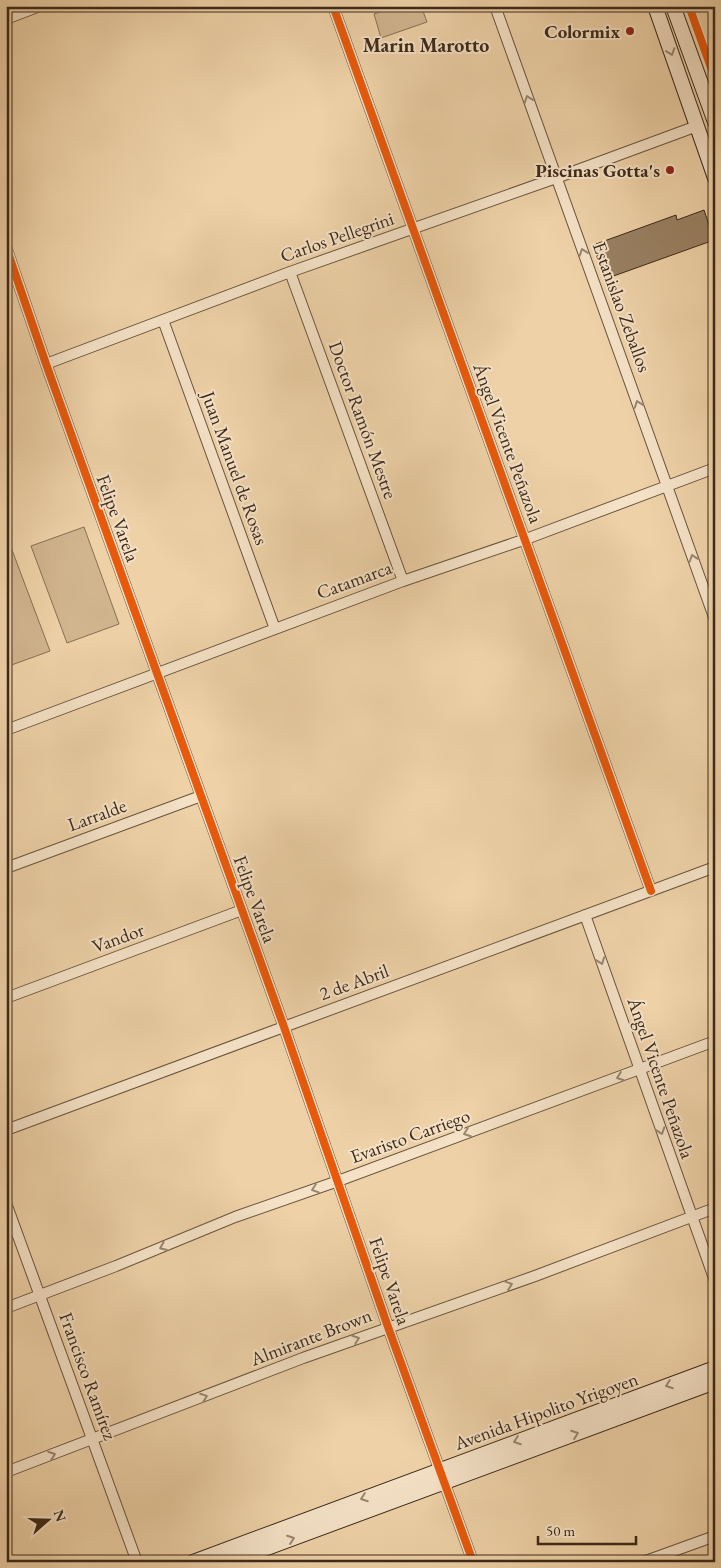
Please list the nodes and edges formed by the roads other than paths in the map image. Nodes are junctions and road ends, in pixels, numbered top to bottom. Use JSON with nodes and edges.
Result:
{"nodes":[{"id":1,"x":40,"y":6,"type":"edge"},
{"id":2,"x":333,"y":6,"type":"edge"},
{"id":3,"x":495,"y":6,"type":"edge"},
{"id":4,"x":655,"y":6,"type":"edge"},
{"id":5,"x":673,"y":6,"type":"edge"},
{"id":6,"x":6,"y":19,"type":"edge"},
{"id":7,"x":710,"y":96,"type":"edge"},
{"id":8,"x":715,"y":122,"type":"edge"},
{"id":9,"x":697,"y":126,"type":"junction"},
{"id":10,"x":556,"y":178,"type":"junction"},
{"id":11,"x":715,"y":178,"type":"edge"},
{"id":12,"x":412,"y":229,"type":"junction"},
{"id":13,"x":6,"y":248,"type":"edge"},
{"id":14,"x":290,"y":272,"type":"junction"},
{"id":15,"x":163,"y":320,"type":"junction"},
{"id":16,"x":46,"y":364,"type":"junction"},
{"id":17,"x":715,"y":468,"type":"edge"},
{"id":18,"x":668,"y":486,"type":"junction"},
{"id":19,"x":526,"y":539,"type":"junction"},
{"id":20,"x":403,"y":581,"type":"junction"},
{"id":21,"x":715,"y":620,"type":"edge"},
{"id":22,"x":275,"y":628,"type":"junction"},
{"id":23,"x":156,"y":673,"type":"junction"},
{"id":24,"x":6,"y":730,"type":"edge"},
{"id":25,"x":201,"y":796,"type":"junction"},
{"id":26,"x":715,"y":867,"type":"edge"},
{"id":27,"x":6,"y":868,"type":"edge"},
{"id":28,"x":651,"y":891,"type":"junction"},
{"id":29,"x":242,"y":910,"type":"junction"},
{"id":30,"x":585,"y":915,"type":"junction"},
{"id":31,"x":6,"y":998,"type":"edge"},
{"id":32,"x":284,"y":1027,"type":"junction"},
{"id":33,"x":715,"y":1041,"type":"edge"},
{"id":34,"x":640,"y":1069,"type":"junction"},
{"id":35,"x":6,"y":1130,"type":"edge"},
{"id":36,"x":338,"y":1181,"type":"junction"},
{"id":37,"x":6,"y":1202,"type":"edge"},
{"id":38,"x":715,"y":1208,"type":"edge"},
{"id":39,"x":691,"y":1217,"type":"junction"},
{"id":40,"x":715,"y":1281,"type":"edge"},
{"id":41,"x":40,"y":1296,"type":"junction"},
{"id":42,"x":6,"y":1308,"type":"edge"},
{"id":43,"x":388,"y":1327,"type":"junction"},
{"id":44,"x":715,"y":1368,"type":"edge"},
{"id":45,"x":715,"y":1382,"type":"edge"},
{"id":46,"x":92,"y":1440,"type":"junction"},
{"id":47,"x":6,"y":1472,"type":"edge"},
{"id":48,"x":442,"y":1476,"type":"junction"},
{"id":49,"x":715,"y":1536,"type":"edge"},
{"id":50,"x":137,"y":1562,"type":"edge"},
{"id":51,"x":193,"y":1562,"type":"edge"},
{"id":52,"x":229,"y":1562,"type":"edge"},
{"id":53,"x":473,"y":1562,"type":"edge"},
{"id":54,"x":643,"y":1562,"type":"edge"}],
"edges":[{"from":1,"to":6,"type":"street"},
{"from":2,"to":12,"type":"street","name":"Ángel Vicente Peñazola"},
{"from":10,"to":3,"type":"street","name":"Estanislao Zeballos","one_way":true},
{"from":4,"to":9,"type":"main road","one_way":true},
{"from":5,"to":7,"type":"main road"},
{"from":7,"to":8,"type":"main road"},
{"from":9,"to":10,"type":"street","name":"Carlos Pellegrini"},
{"from":9,"to":11,"type":"main road"},
{"from":10,"to":12,"type":"street","name":"Carlos Pellegrini"},
{"from":18,"to":10,"type":"street","name":"Estanislao Zeballos","one_way":true},
{"from":12,"to":14,"type":"street","name":"Carlos Pellegrini"},
{"from":12,"to":19,"type":"street","name":"Ángel Vicente Peñazola"},
{"from":13,"to":16,"type":"street","name":"Felipe Varela"},
{"from":14,"to":15,"type":"street","name":"Carlos Pellegrini"},
{"from":14,"to":20,"type":"street","name":"Doctor Ramón Mestre"},
{"from":15,"to":16,"type":"street","name":"Carlos Pellegrini"},
{"from":15,"to":22,"type":"street","name":"Juan Manuel de Rosas"},
{"from":16,"to":23,"type":"street","name":"Felipe Varela"},
{"from":17,"to":18,"type":"street","name":"Catamarca"},
{"from":18,"to":19,"type":"street","name":"Catamarca"},
{"from":21,"to":18,"type":"street","name":"Estanislao Zeballos","one_way":true},
{"from":19,"to":20,"type":"street","name":"Catamarca"},
{"from":19,"to":28,"type":"street","name":"Ángel Vicente Peñazola"},
{"from":20,"to":22,"type":"street","name":"Catamarca"},
{"from":22,"to":23,"type":"street","name":"Catamarca"},
{"from":23,"to":24,"type":"street","name":"Catamarca"},
{"from":23,"to":25,"type":"street","name":"Felipe Varela"},
{"from":25,"to":27,"type":"street","name":"Larralde"},
{"from":25,"to":29,"type":"street","name":"Felipe Varela"},
{"from":26,"to":28,"type":"street","name":"2 de Abril"},
{"from":28,"to":30,"type":"street","name":"2 de Abril"},
{"from":29,"to":31,"type":"street","name":"Vandor"},
{"from":29,"to":32,"type":"street","name":"Felipe Varela"},
{"from":30,"to":32,"type":"street","name":"2 de Abril"},
{"from":30,"to":34,"type":"street","name":"Ángel Vicente Peñazola","one_way":true},
{"from":32,"to":35,"type":"street","name":"2 de Abril"},
{"from":32,"to":36,"type":"street","name":"Felipe Varela"},
{"from":33,"to":34,"type":"street","name":"Evaristo Carriego"},
{"from":34,"to":36,"type":"street","name":"Evaristo Carriego","one_way":true},
{"from":34,"to":39,"type":"street","name":"Ángel Vicente Peñazola","one_way":true},
{"from":36,"to":41,"type":"street","name":"Evaristo Carriego","one_way":true},
{"from":36,"to":43,"type":"street","name":"Felipe Varela"},
{"from":37,"to":41,"type":"street","name":"Francisco Ramírez"},
{"from":38,"to":39,"type":"street","name":"Almirante Brown"},
{"from":39,"to":40,"type":"street","name":"Ángel Vicente Peñazola"},
{"from":43,"to":39,"type":"street","name":"Almirante Brown","one_way":true},
{"from":41,"to":42,"type":"street","name":"Evaristo Carriego"},
{"from":41,"to":46,"type":"street","name":"Francisco Ramírez"},
{"from":46,"to":43,"type":"street","name":"Almirante Brown","one_way":true},
{"from":43,"to":48,"type":"street","name":"Felipe Varela"},
{"from":44,"to":48,"type":"main road","name":"Avenida Hipolito Yrigoyen","one_way":true},
{"from":48,"to":45,"type":"main road","name":"Avenida Hipolito Yrigoyen","one_way":true},
{"from":47,"to":46,"type":"street","name":"Almirante Brown","one_way":true},
{"from":46,"to":50,"type":"street","name":"Francisco Ramírez"},
{"from":48,"to":51,"type":"main road","name":"Avenida Hipolito Yrigoyen","one_way":true},
{"from":52,"to":48,"type":"main road","name":"Avenida Hipolito Yrigoyen","one_way":true},
{"from":48,"to":53,"type":"street","name":"Felipe Varela"},
{"from":49,"to":54,"type":"street"}]}
